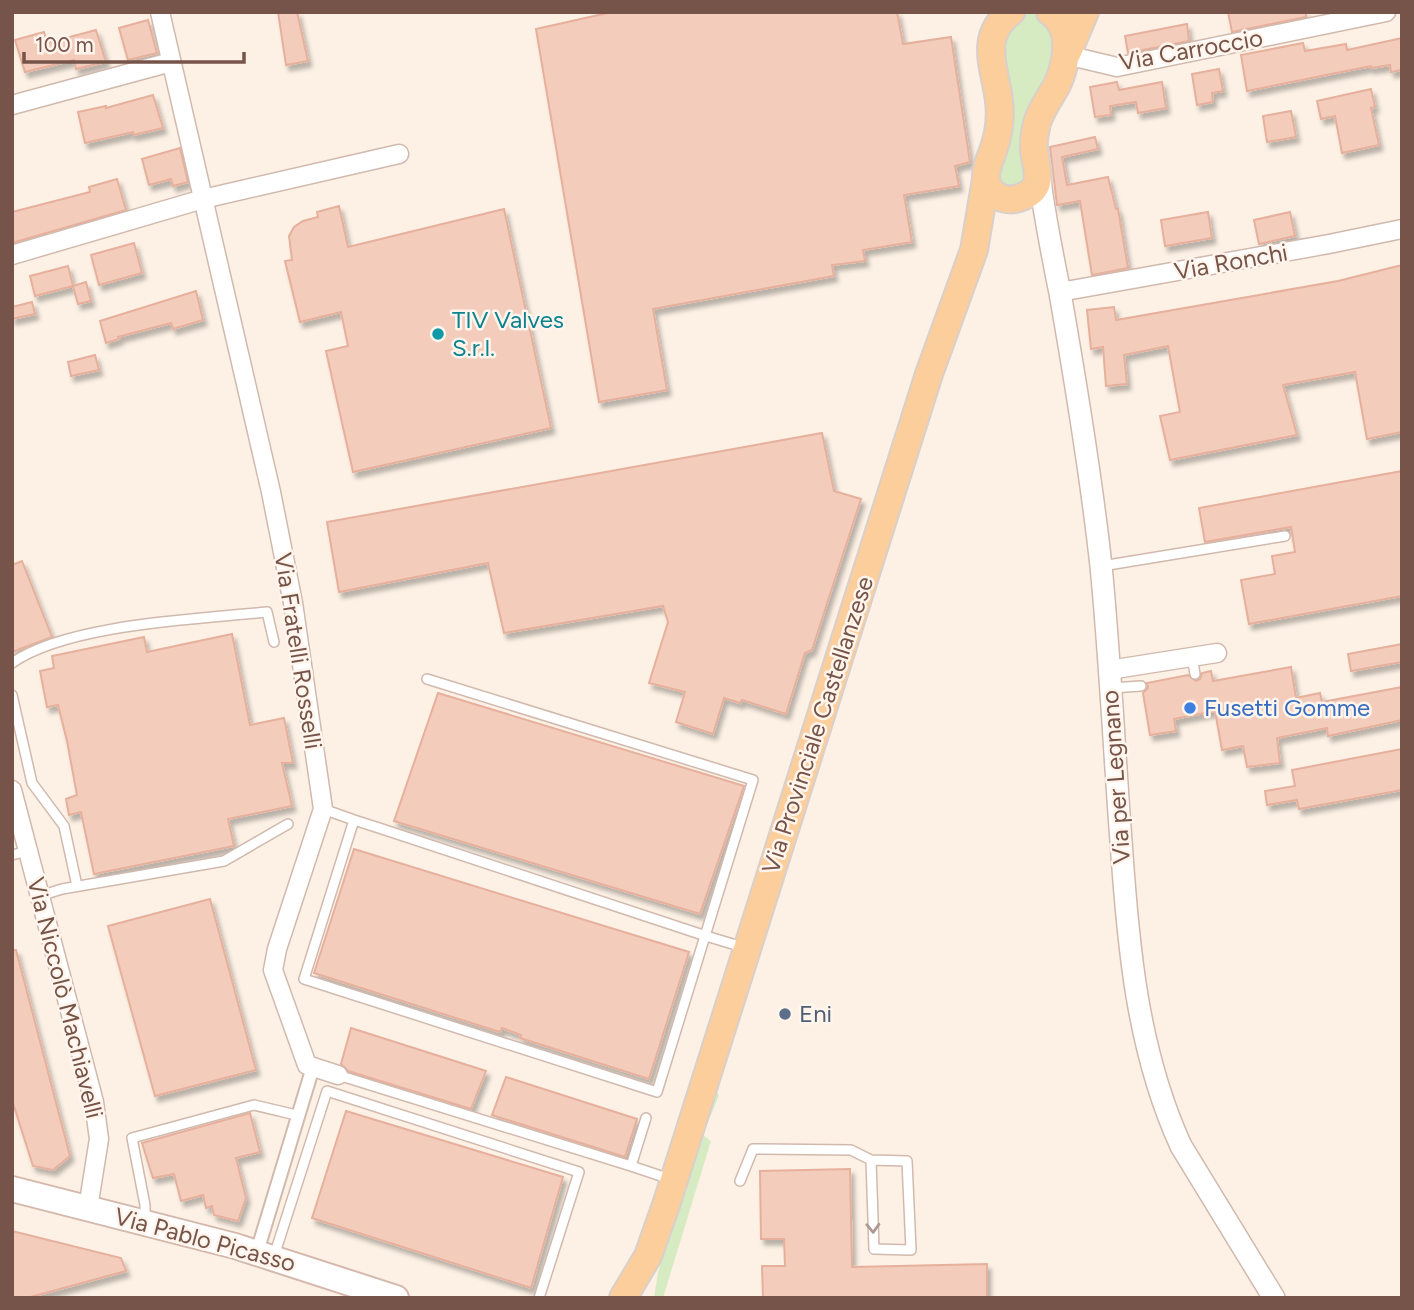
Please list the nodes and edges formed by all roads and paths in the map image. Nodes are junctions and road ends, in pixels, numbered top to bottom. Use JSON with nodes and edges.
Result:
{"nodes":[{"id":1,"x":160,"y":12,"type":"edge"},
{"id":2,"x":1050,"y":12,"type":"edge"},
{"id":3,"x":1085,"y":12,"type":"edge"},
{"id":4,"x":1385,"y":12,"type":"edge"},
{"id":5,"x":1001,"y":18,"type":"edge"},
{"id":6,"x":1073,"y":57,"type":"junction"},
{"id":7,"x":171,"y":62,"type":"junction"},
{"id":8,"x":12,"y":106,"type":"edge"},
{"id":9,"x":399,"y":154,"type":"dead end"},
{"id":10,"x":1039,"y":173,"type":"junction"},
{"id":11,"x":986,"y":179,"type":"junction"},
{"id":12,"x":203,"y":199,"type":"junction"},
{"id":13,"x":1015,"y":199,"type":"junction"},
{"id":14,"x":1046,"y":227,"type":"junction"},
{"id":15,"x":1402,"y":229,"type":"edge"},
{"id":16,"x":974,"y":250,"type":"junction"},
{"id":17,"x":12,"y":255,"type":"edge"},
{"id":18,"x":1060,"y":292,"type":"junction"},
{"id":19,"x":1286,"y":536,"type":"dead end"},
{"id":20,"x":1101,"y":566,"type":"junction"},
{"id":21,"x":274,"y":642,"type":"dead end"},
{"id":22,"x":1217,"y":653,"type":"dead end"},
{"id":23,"x":12,"y":663,"type":"edge"},
{"id":24,"x":427,"y":679,"type":"dead end"},
{"id":25,"x":1110,"y":679,"type":"junction"},
{"id":26,"x":1142,"y":686,"type":"dead end"},
{"id":27,"x":12,"y":695,"type":"edge"},
{"id":28,"x":13,"y":706,"type":"edge"},
{"id":29,"x":12,"y":790,"type":"edge"},
{"id":30,"x":323,"y":809,"type":"junction"},
{"id":31,"x":354,"y":820,"type":"junction"},
{"id":32,"x":288,"y":824,"type":"dead end"},
{"id":33,"x":20,"y":853,"type":"edge"},
{"id":34,"x":77,"y":886,"type":"junction"},
{"id":35,"x":40,"y":896,"type":"junction"},
{"id":36,"x":706,"y":936,"type":"junction"},
{"id":37,"x":748,"y":949,"type":"junction"},
{"id":38,"x":313,"y":1067,"type":"junction"},
{"id":39,"x":338,"y":1075,"type":"joint"},
{"id":40,"x":292,"y":1114,"type":"dead end"},
{"id":41,"x":646,"y":1118,"type":"dead end"},
{"id":42,"x":871,"y":1160,"type":"junction"},
{"id":43,"x":631,"y":1166,"type":"junction"},
{"id":44,"x":740,"y":1181,"type":"dead end"},
{"id":45,"x":12,"y":1189,"type":"edge"},
{"id":46,"x":670,"y":1191,"type":"junction"},
{"id":47,"x":88,"y":1208,"type":"junction"},
{"id":48,"x":145,"y":1222,"type":"junction"},
{"id":49,"x":265,"y":1255,"type":"junction"},
{"id":50,"x":648,"y":1256,"type":"junction"},
{"id":51,"x":396,"y":1298,"type":"edge"},
{"id":52,"x":539,"y":1298,"type":"edge"},
{"id":53,"x":623,"y":1298,"type":"edge"},
{"id":54,"x":644,"y":1298,"type":"edge"},
{"id":55,"x":1274,"y":1298,"type":"edge"}],
"edges":[{"from":1,"to":7,"type":"street","name":"Via Fratelli Rosselli"},
{"from":2,"to":6,"type":"main road"},
{"from":3,"to":6,"type":"main road"},
{"from":4,"to":6,"type":"street","name":"Via Carroccio"},
{"from":5,"to":11,"type":"main road","name":"Via Provinciale Castellanzese"},
{"from":6,"to":10,"type":"main road"},
{"from":7,"to":8,"type":"street"},
{"from":7,"to":12,"type":"street","name":"Via Fratelli Rosselli"},
{"from":9,"to":12,"type":"street"},
{"from":10,"to":13,"type":"main road","name":"Via Provinciale Castellanzese"},
{"from":10,"to":14,"type":"street","name":"Via per Legnano"},
{"from":11,"to":13,"type":"main road"},
{"from":11,"to":16,"type":"main road","name":"Via Provinciale Castellanzese"},
{"from":12,"to":17,"type":"street"},
{"from":12,"to":30,"type":"street","name":"Via Fratelli Rosselli"},
{"from":13,"to":14,"type":"street","name":"Via per Legnano"},
{"from":13,"to":16,"type":"main road","name":"Via Provinciale Castellanzese"},
{"from":14,"to":18,"type":"street","name":"Via per Legnano"},
{"from":15,"to":18,"type":"street","name":"Via Ronchi"},
{"from":16,"to":37,"type":"main road","name":"Via Provinciale Castellanzese"},
{"from":18,"to":20,"type":"street","name":"Via per Legnano"},
{"from":19,"to":20,"type":"lane"},
{"from":20,"to":25,"type":"street","name":"Via per Legnano"},
{"from":21,"to":23,"type":"lane"},
{"from":22,"to":25,"type":"street"},
{"from":24,"to":36,"type":"lane"},
{"from":25,"to":26,"type":"lane"},
{"from":25,"to":55,"type":"street","name":"Via per Legnano"},
{"from":27,"to":28,"type":"lane"},
{"from":28,"to":34,"type":"lane"},
{"from":29,"to":33,"type":"street","name":"Via Niccolò Machiavelli"},
{"from":30,"to":31,"type":"lane"},
{"from":30,"to":38,"type":"street","name":"Via Fratelli Rosselli"},
{"from":31,"to":36,"type":"lane"},
{"from":31,"to":36,"type":"lane"},
{"from":32,"to":34,"type":"lane"},
{"from":33,"to":35,"type":"street","name":"Via Niccolò Machiavelli"},
{"from":34,"to":35,"type":"lane"},
{"from":35,"to":47,"type":"street","name":"Via Niccolò Machiavelli"},
{"from":36,"to":37,"type":"lane"},
{"from":37,"to":46,"type":"main road","name":"Via Provinciale Castellanzese"},
{"from":38,"to":39,"type":"street"},
{"from":38,"to":49,"type":"street"},
{"from":39,"to":43,"type":"lane"},
{"from":40,"to":48,"type":"lane"},
{"from":41,"to":43,"type":"lane"},
{"from":42,"to":42,"type":"lane","one_way":true},
{"from":42,"to":44,"type":"lane"},
{"from":43,"to":46,"type":"lane"},
{"from":45,"to":47,"type":"main road","name":"Via Pablo Picasso"},
{"from":46,"to":50,"type":"main road","name":"Via Provinciale Castellanzese"},
{"from":47,"to":48,"type":"main road","name":"Via Pablo Picasso"},
{"from":48,"to":49,"type":"main road","name":"Via Pablo Picasso"},
{"from":49,"to":51,"type":"main road","name":"Via Pablo Picasso"},
{"from":49,"to":52,"type":"lane"},
{"from":50,"to":53,"type":"main road"},
{"from":50,"to":54,"type":"main road"}]}
